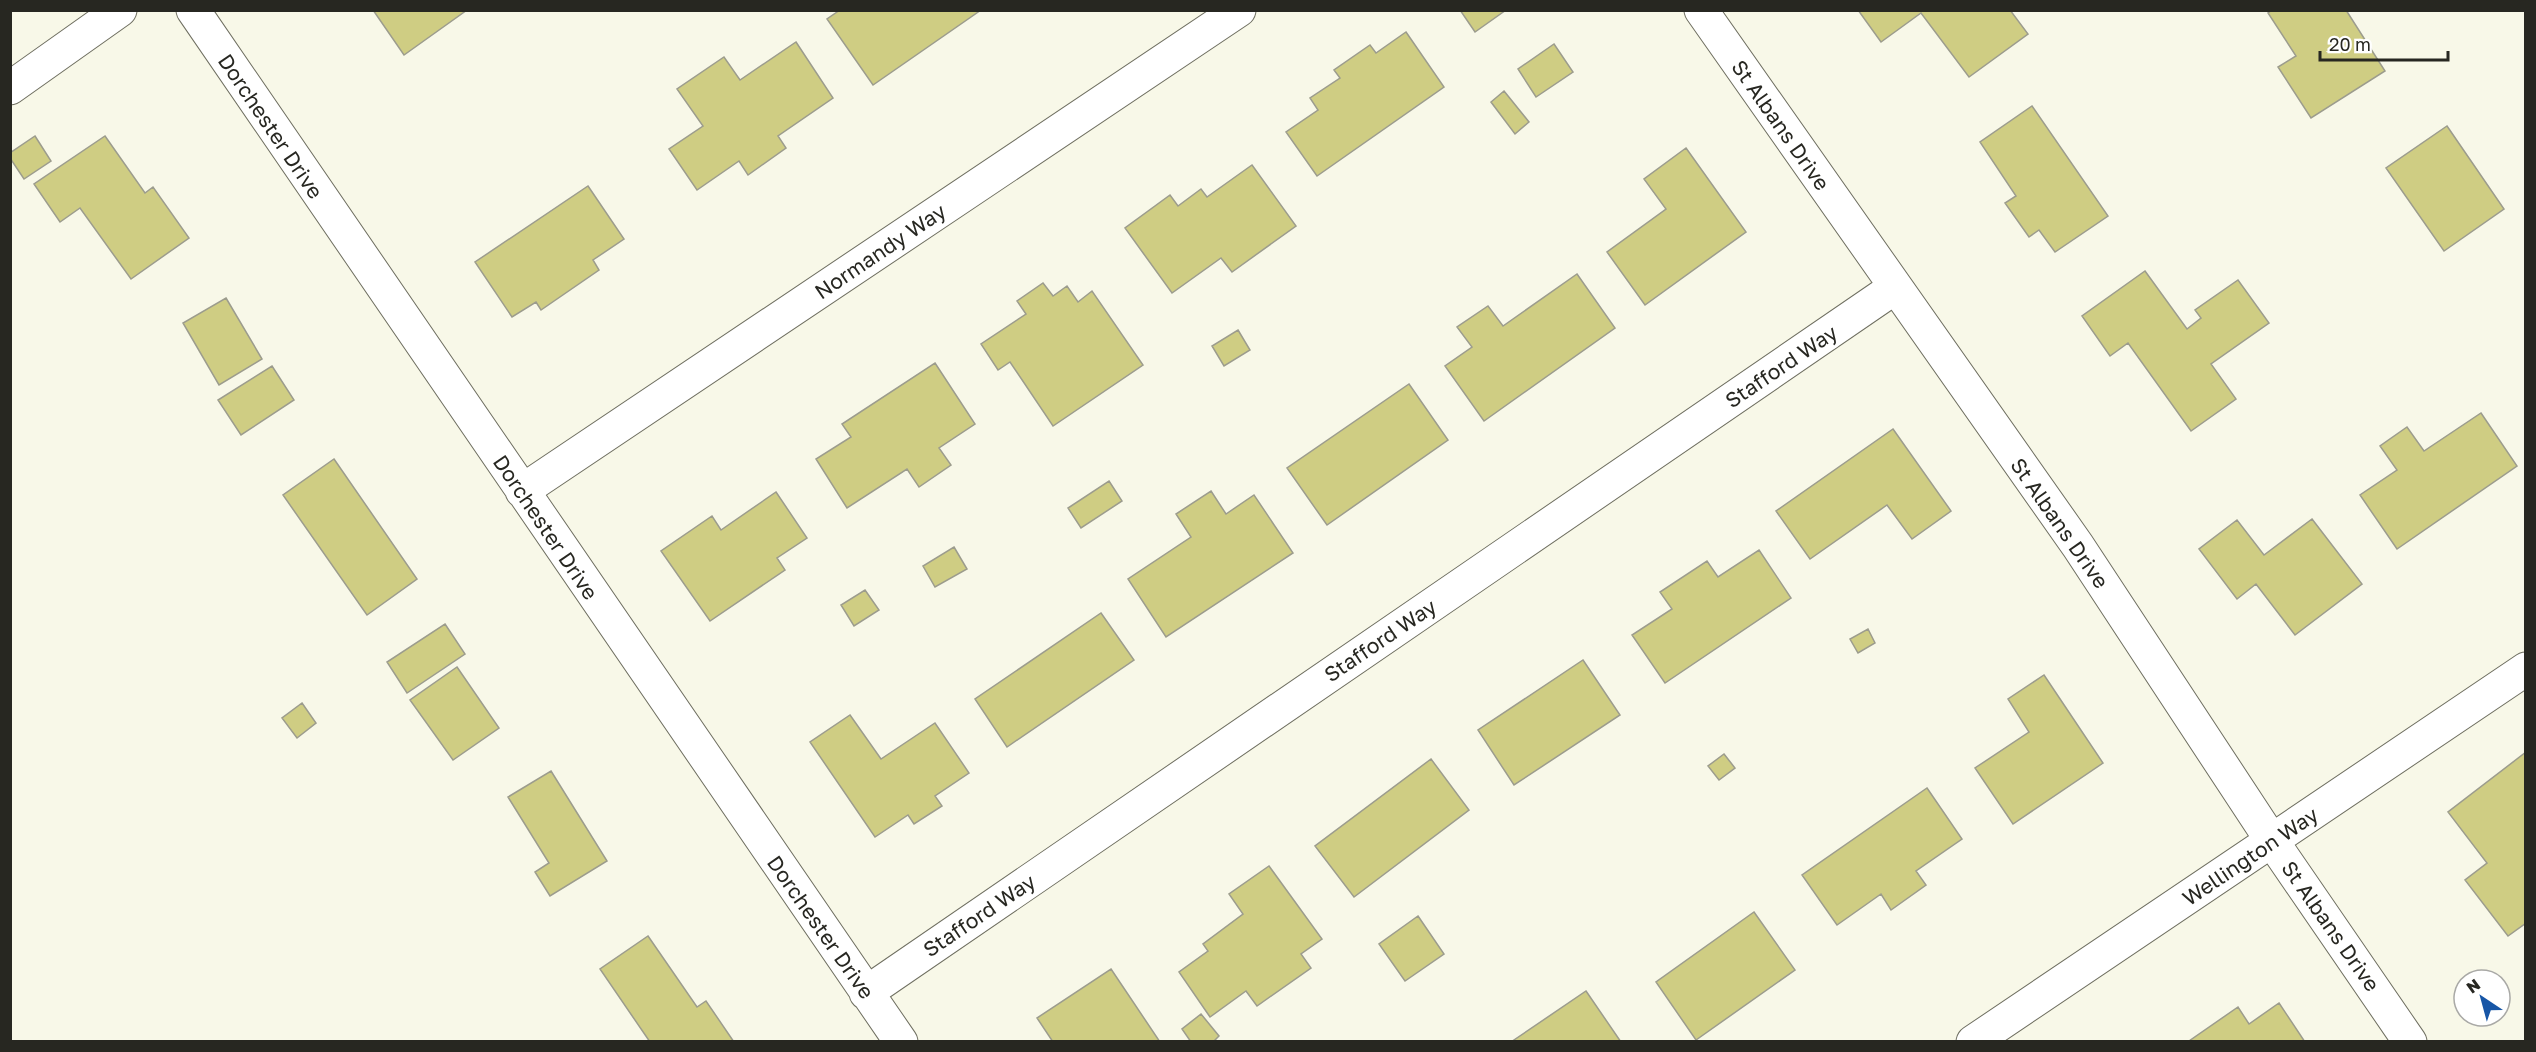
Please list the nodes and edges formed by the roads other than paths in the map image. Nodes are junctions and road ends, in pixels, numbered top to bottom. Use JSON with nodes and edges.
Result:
{"nodes":[{"id":1,"x":120,"y":10,"type":"edge"},
{"id":2,"x":193,"y":10,"type":"edge"},
{"id":3,"x":1239,"y":10,"type":"edge"},
{"id":4,"x":1701,"y":10,"type":"edge"},
{"id":5,"x":10,"y":88,"type":"edge"},
{"id":6,"x":1894,"y":288,"type":"junction"},
{"id":7,"x":522,"y":491,"type":"junction"},
{"id":8,"x":2526,"y":669,"type":"edge"},
{"id":9,"x":2272,"y":841,"type":"junction"},
{"id":10,"x":866,"y":993,"type":"junction"},
{"id":11,"x":901,"y":1041,"type":"edge"},
{"id":12,"x":1973,"y":1041,"type":"edge"},
{"id":13,"x":2410,"y":1041,"type":"edge"}],
"edges":[{"from":1,"to":5,"type":"street"},
{"from":2,"to":7,"type":"street","name":"Dorchester Drive"},
{"from":3,"to":7,"type":"street","name":"Normandy Way"},
{"from":4,"to":6,"type":"street","name":"St Albans Drive"},
{"from":6,"to":9,"type":"street","name":"St Albans Drive"},
{"from":6,"to":10,"type":"street","name":"Stafford Way"},
{"from":7,"to":10,"type":"street","name":"Dorchester Drive"},
{"from":8,"to":9,"type":"street","name":"Wellington Way"},
{"from":9,"to":12,"type":"street","name":"Wellington Way"},
{"from":9,"to":13,"type":"street","name":"St Albans Drive"},
{"from":10,"to":11,"type":"street","name":"Dorchester Drive"}]}
